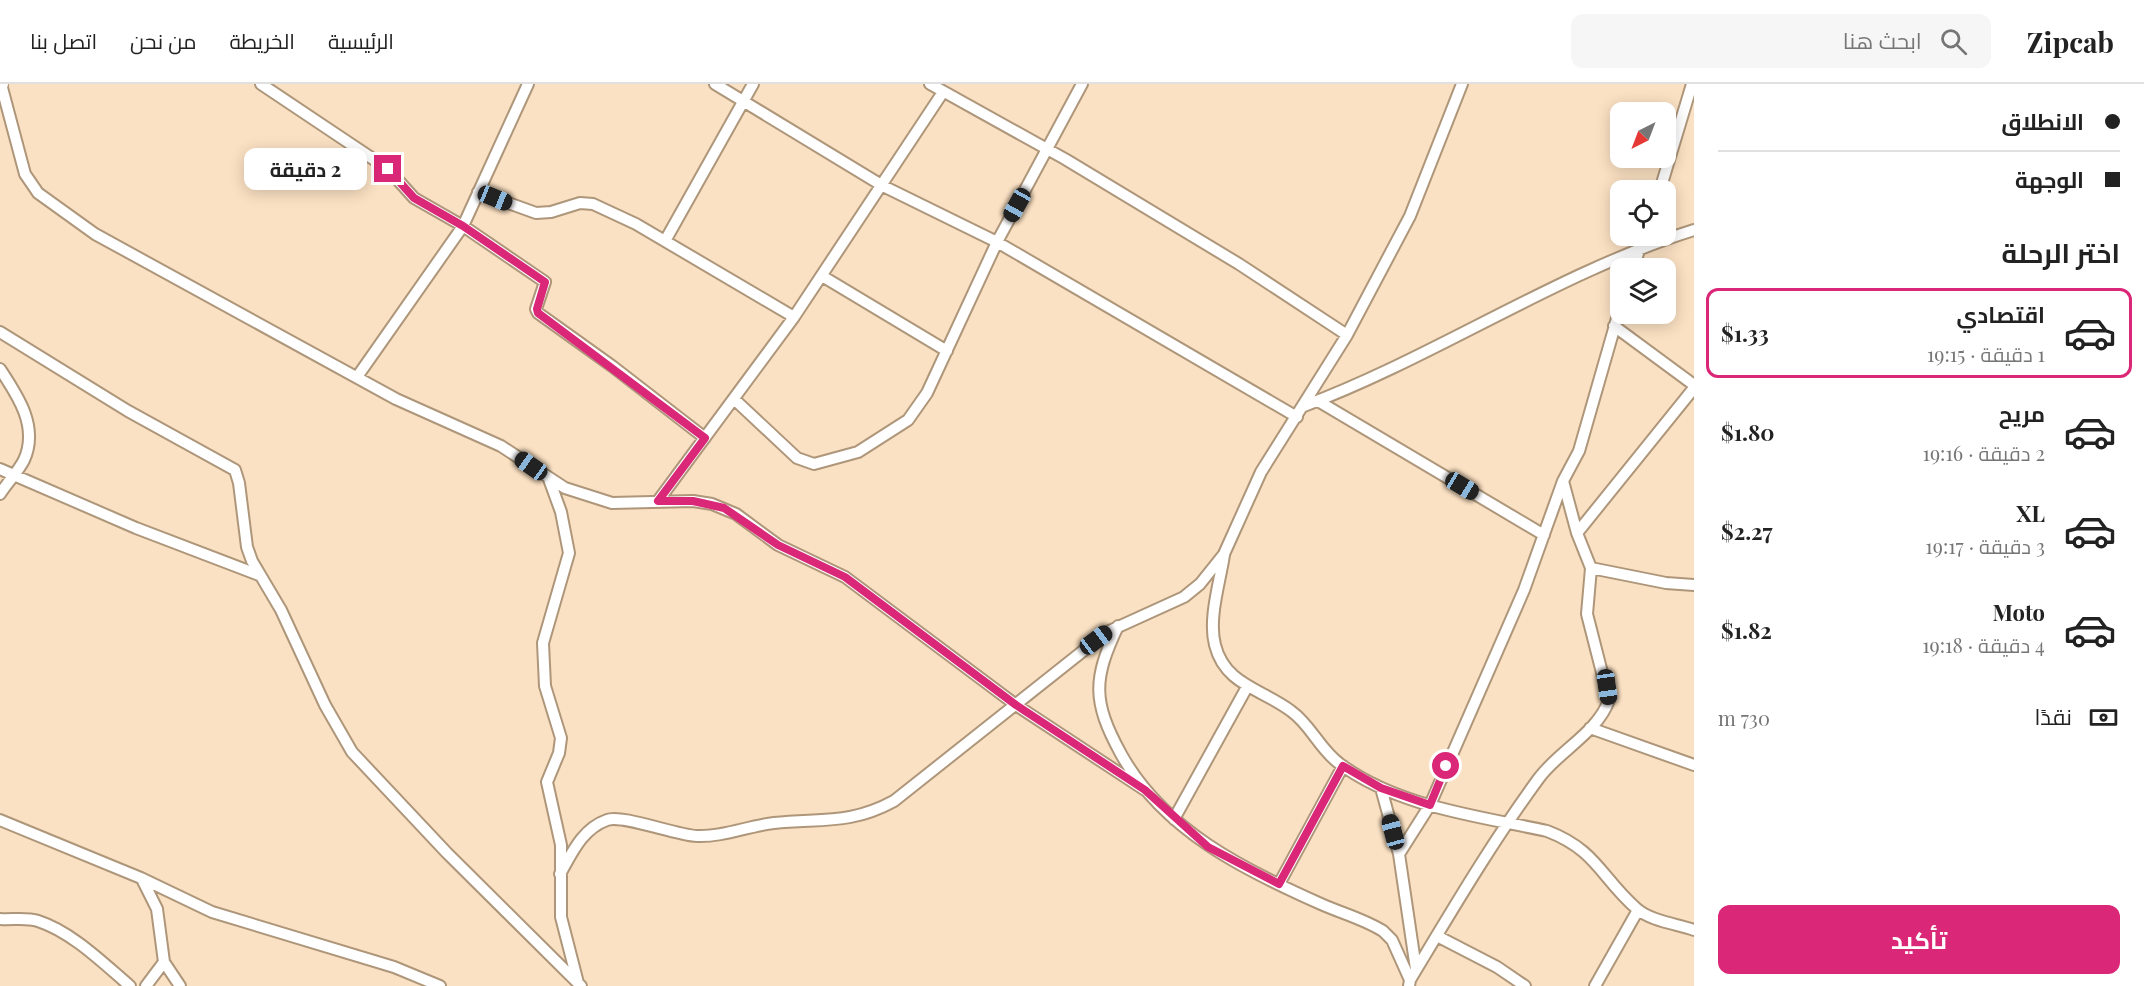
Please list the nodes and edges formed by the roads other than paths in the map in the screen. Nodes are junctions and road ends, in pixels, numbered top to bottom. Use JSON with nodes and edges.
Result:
{"nodes":[{"id":1,"x":1,"y":84,"type":"edge"},
{"id":2,"x":261,"y":84,"type":"edge"},
{"id":3,"x":528,"y":84,"type":"edge"},
{"id":4,"x":715,"y":84,"type":"edge"},
{"id":5,"x":753,"y":84,"type":"edge"},
{"id":6,"x":930,"y":84,"type":"edge"},
{"id":7,"x":1082,"y":84,"type":"edge"},
{"id":8,"x":1462,"y":84,"type":"edge"},
{"id":9,"x":1692,"y":84,"type":"edge"},
{"id":10,"x":944,"y":92,"type":"junction"},
{"id":11,"x":742,"y":100,"type":"junction"},
{"id":12,"x":1048,"y":149,"type":"junction"},
{"id":13,"x":1663,"y":180,"type":"edge"},
{"id":14,"x":883,"y":186,"type":"junction"},
{"id":15,"x":478,"y":192,"type":"junction"},
{"id":16,"x":463,"y":226,"type":"junction"},
{"id":17,"x":1694,"y":230,"type":"edge"},
{"id":18,"x":665,"y":241,"type":"junction"},
{"id":19,"x":997,"y":242,"type":"junction"},
{"id":20,"x":1641,"y":247,"type":"junction"},
{"id":21,"x":1637,"y":258,"type":"edge"},
{"id":22,"x":822,"y":276,"type":"junction"},
{"id":23,"x":794,"y":317,"type":"junction"},
{"id":24,"x":1614,"y":326,"type":"joint"},
{"id":25,"x":0,"y":332,"type":"edge"},
{"id":26,"x":1347,"y":335,"type":"junction"},
{"id":27,"x":947,"y":351,"type":"junction"},
{"id":28,"x":0,"y":369,"type":"edge"},
{"id":29,"x":357,"y":377,"type":"junction"},
{"id":30,"x":1694,"y":387,"type":"edge"},
{"id":31,"x":734,"y":399,"type":"junction"},
{"id":32,"x":1318,"y":401,"type":"junction"},
{"id":33,"x":1304,"y":406,"type":"junction"},
{"id":34,"x":1297,"y":417,"type":"junction"},
{"id":35,"x":705,"y":438,"type":"junction"},
{"id":36,"x":0,"y":470,"type":"edge"},
{"id":37,"x":12,"y":476,"type":"junction"},
{"id":38,"x":549,"y":478,"type":"junction"},
{"id":39,"x":1563,"y":481,"type":"junction"},
{"id":40,"x":0,"y":495,"type":"edge"},
{"id":41,"x":658,"y":501,"type":"junction"},
{"id":42,"x":1577,"y":533,"type":"junction"},
{"id":43,"x":1544,"y":535,"type":"junction"},
{"id":44,"x":1224,"y":554,"type":"junction"},
{"id":45,"x":1591,"y":568,"type":"junction"},
{"id":46,"x":259,"y":575,"type":"junction"},
{"id":47,"x":1694,"y":585,"type":"edge"},
{"id":48,"x":1119,"y":625,"type":"junction"},
{"id":49,"x":1247,"y":687,"type":"junction"},
{"id":50,"x":1016,"y":705,"type":"junction"},
{"id":51,"x":1590,"y":728,"type":"junction"},
{"id":52,"x":1694,"y":765,"type":"edge"},
{"id":53,"x":1343,"y":766,"type":"junction"},
{"id":54,"x":1381,"y":788,"type":"junction"},
{"id":55,"x":1145,"y":790,"type":"junction"},
{"id":56,"x":1430,"y":805,"type":"junction"},
{"id":57,"x":1174,"y":819,"type":"junction"},
{"id":58,"x":0,"y":820,"type":"edge"},
{"id":59,"x":1507,"y":823,"type":"junction"},
{"id":60,"x":1399,"y":854,"type":"junction"},
{"id":61,"x":560,"y":874,"type":"junction"},
{"id":62,"x":141,"y":878,"type":"junction"},
{"id":63,"x":1279,"y":884,"type":"junction"},
{"id":64,"x":1638,"y":910,"type":"junction"},
{"id":65,"x":0,"y":919,"type":"edge"},
{"id":66,"x":1694,"y":930,"type":"edge"},
{"id":67,"x":1437,"y":936,"type":"junction"},
{"id":68,"x":164,"y":962,"type":"junction"},
{"id":69,"x":1416,"y":969,"type":"junction"},
{"id":70,"x":1409,"y":983,"type":"edge"},
{"id":71,"x":579,"y":985,"type":"edge"},
{"id":72,"x":130,"y":986,"type":"edge"},
{"id":73,"x":146,"y":986,"type":"edge"},
{"id":74,"x":180,"y":986,"type":"edge"},
{"id":75,"x":440,"y":986,"type":"edge"},
{"id":76,"x":1525,"y":986,"type":"edge"},
{"id":77,"x":1595,"y":986,"type":"edge"}],
"edges":[{"from":1,"to":29,"type":"street"},
{"from":2,"to":16,"type":"street"},
{"from":3,"to":15,"type":"street"},
{"from":4,"to":11,"type":"street"},
{"from":5,"to":11,"type":"street"},
{"from":6,"to":10,"type":"street"},
{"from":7,"to":12,"type":"street"},
{"from":8,"to":26,"type":"street"},
{"from":9,"to":13,"type":"street"},
{"from":10,"to":12,"type":"street"},
{"from":10,"to":14,"type":"street"},
{"from":11,"to":14,"type":"street"},
{"from":11,"to":18,"type":"street"},
{"from":12,"to":19,"type":"street"},
{"from":12,"to":26,"type":"street"},
{"from":14,"to":19,"type":"street"},
{"from":14,"to":22,"type":"street"},
{"from":15,"to":16,"type":"street"},
{"from":15,"to":18,"type":"street"},
{"from":16,"to":29,"type":"street"},
{"from":16,"to":35,"type":"street"},
{"from":17,"to":20,"type":"street"},
{"from":18,"to":23,"type":"street"},
{"from":19,"to":27,"type":"street"},
{"from":19,"to":34,"type":"street"},
{"from":20,"to":21,"type":"street"},
{"from":20,"to":32,"type":"street"},
{"from":22,"to":23,"type":"street"},
{"from":22,"to":27,"type":"street"},
{"from":23,"to":31,"type":"street"},
{"from":24,"to":30,"type":"street"},
{"from":24,"to":39,"type":"street"},
{"from":25,"to":46,"type":"street"},
{"from":26,"to":33,"type":"street"},
{"from":27,"to":31,"type":"street"},
{"from":28,"to":37,"type":"street"},
{"from":29,"to":38,"type":"street"},
{"from":30,"to":42,"type":"street"},
{"from":31,"to":35,"type":"street"},
{"from":32,"to":33,"type":"street"},
{"from":32,"to":43,"type":"street"},
{"from":33,"to":34,"type":"street"},
{"from":34,"to":44,"type":"street"},
{"from":35,"to":41,"type":"street"},
{"from":36,"to":37,"type":"street"},
{"from":37,"to":40,"type":"street"},
{"from":37,"to":46,"type":"street"},
{"from":38,"to":41,"type":"street"},
{"from":38,"to":61,"type":"street"},
{"from":39,"to":42,"type":"street"},
{"from":39,"to":43,"type":"street"},
{"from":41,"to":50,"type":"street"},
{"from":42,"to":45,"type":"street"},
{"from":43,"to":56,"type":"street"},
{"from":44,"to":48,"type":"street"},
{"from":44,"to":49,"type":"street"},
{"from":45,"to":47,"type":"street"},
{"from":45,"to":51,"type":"street"},
{"from":46,"to":71,"type":"street"},
{"from":48,"to":50,"type":"street"},
{"from":48,"to":55,"type":"street"},
{"from":49,"to":53,"type":"street"},
{"from":49,"to":57,"type":"street"},
{"from":50,"to":55,"type":"street"},
{"from":50,"to":61,"type":"street"},
{"from":51,"to":52,"type":"street"},
{"from":51,"to":59,"type":"street"},
{"from":53,"to":54,"type":"street"},
{"from":53,"to":63,"type":"street"},
{"from":54,"to":56,"type":"street"},
{"from":54,"to":60,"type":"street"},
{"from":55,"to":57,"type":"street"},
{"from":56,"to":59,"type":"street"},
{"from":56,"to":60,"type":"street"},
{"from":57,"to":63,"type":"street"},
{"from":58,"to":62,"type":"street"},
{"from":59,"to":64,"type":"street"},
{"from":59,"to":67,"type":"street"},
{"from":60,"to":69,"type":"street"},
{"from":61,"to":71,"type":"street"},
{"from":62,"to":68,"type":"street"},
{"from":62,"to":75,"type":"street"},
{"from":63,"to":70,"type":"street"},
{"from":64,"to":66,"type":"street"},
{"from":64,"to":77,"type":"street"},
{"from":65,"to":72,"type":"street"},
{"from":67,"to":69,"type":"street"},
{"from":67,"to":76,"type":"street"},
{"from":68,"to":73,"type":"street"},
{"from":68,"to":74,"type":"street"},
{"from":69,"to":70,"type":"street"}]}
